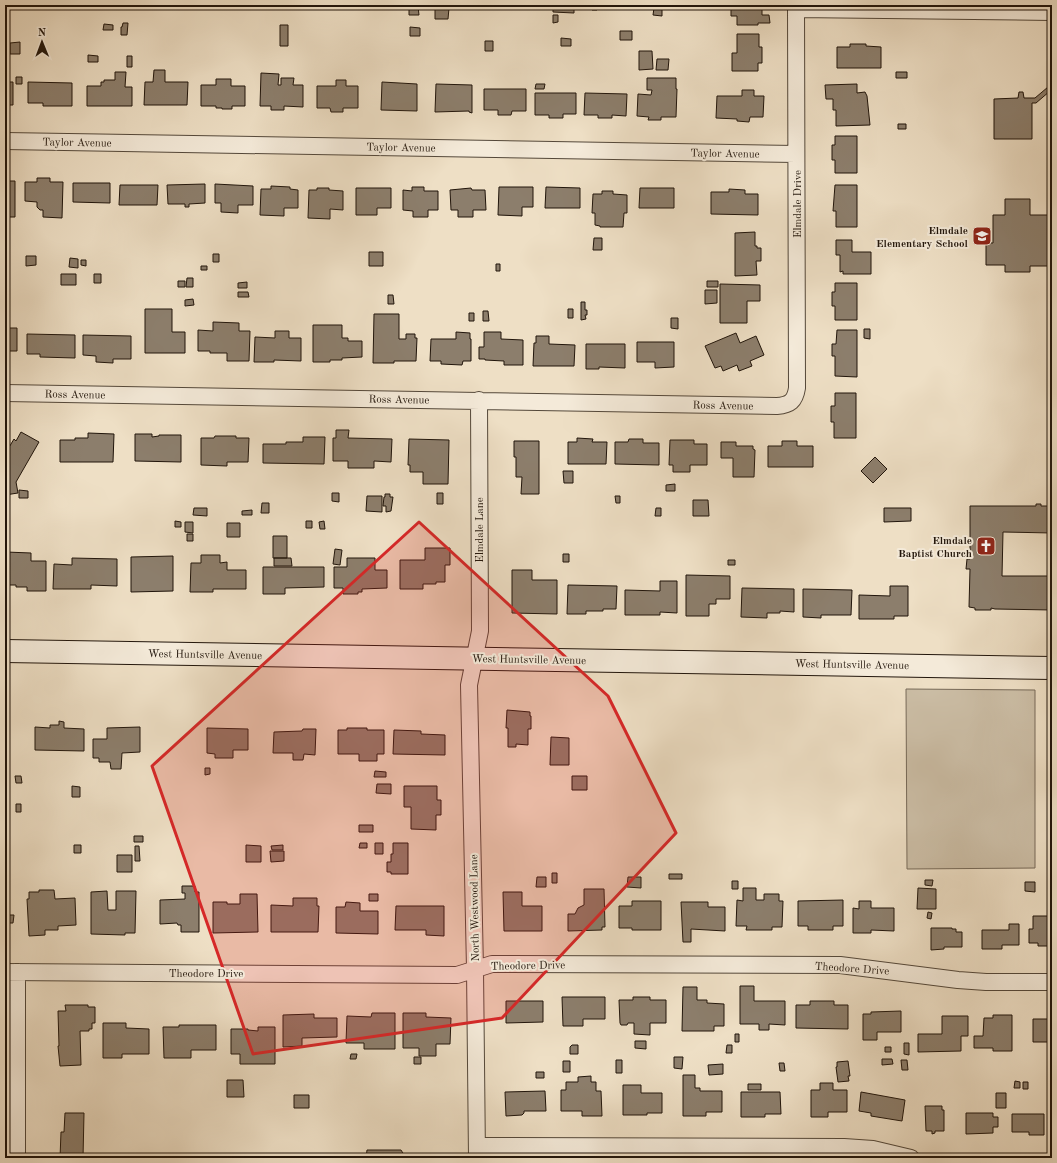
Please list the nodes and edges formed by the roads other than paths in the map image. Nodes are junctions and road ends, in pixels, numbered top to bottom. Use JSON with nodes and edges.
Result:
{"nodes":[{"id":1,"x":796,"y":7,"type":"edge"},
{"id":2,"x":1052,"y":12,"type":"edge"},
{"id":3,"x":5,"y":141,"type":"edge"},
{"id":4,"x":796,"y":154,"type":"junction"},
{"id":5,"x":5,"y":393,"type":"edge"},
{"id":6,"x":479,"y":400,"type":"junction"},
{"id":7,"x":792,"y":402,"type":"joint"},
{"id":8,"x":5,"y":651,"type":"edge"},
{"id":9,"x":474,"y":659,"type":"junction"},
{"id":10,"x":1052,"y":668,"type":"edge"},
{"id":11,"x":475,"y":969,"type":"junction"},
{"id":12,"x":11,"y":972,"type":"edge"},
{"id":13,"x":1052,"y":982,"type":"edge"},
{"id":14,"x":11,"y":1123,"type":"edge"},
{"id":15,"x":477,"y":1152,"type":"edge"},
{"id":16,"x":17,"y":1158,"type":"edge"},
{"id":17,"x":911,"y":1158,"type":"edge"}],
"edges":[{"from":1,"to":2,"type":"street"},
{"from":1,"to":4,"type":"street","name":"Elmdale Drive"},
{"from":3,"to":4,"type":"street","name":"Taylor Avenue"},
{"from":4,"to":7,"type":"street","name":"Elmdale Drive"},
{"from":5,"to":6,"type":"street","name":"Ross Avenue"},
{"from":6,"to":7,"type":"street","name":"Ross Avenue"},
{"from":6,"to":9,"type":"street","name":"Elmdale Lane"},
{"from":8,"to":9,"type":"main road","name":"West Huntsville Avenue"},
{"from":9,"to":10,"type":"main road","name":"West Huntsville Avenue"},
{"from":9,"to":11,"type":"street","name":"North Westwood Lane"},
{"from":11,"to":12,"type":"street","name":"Theodore Drive"},
{"from":11,"to":13,"type":"street","name":"Theodore Drive"},
{"from":11,"to":15,"type":"street","name":"North Westwood Lane"},
{"from":12,"to":14,"type":"street"},
{"from":14,"to":16,"type":"street"},
{"from":15,"to":17,"type":"street"}]}
